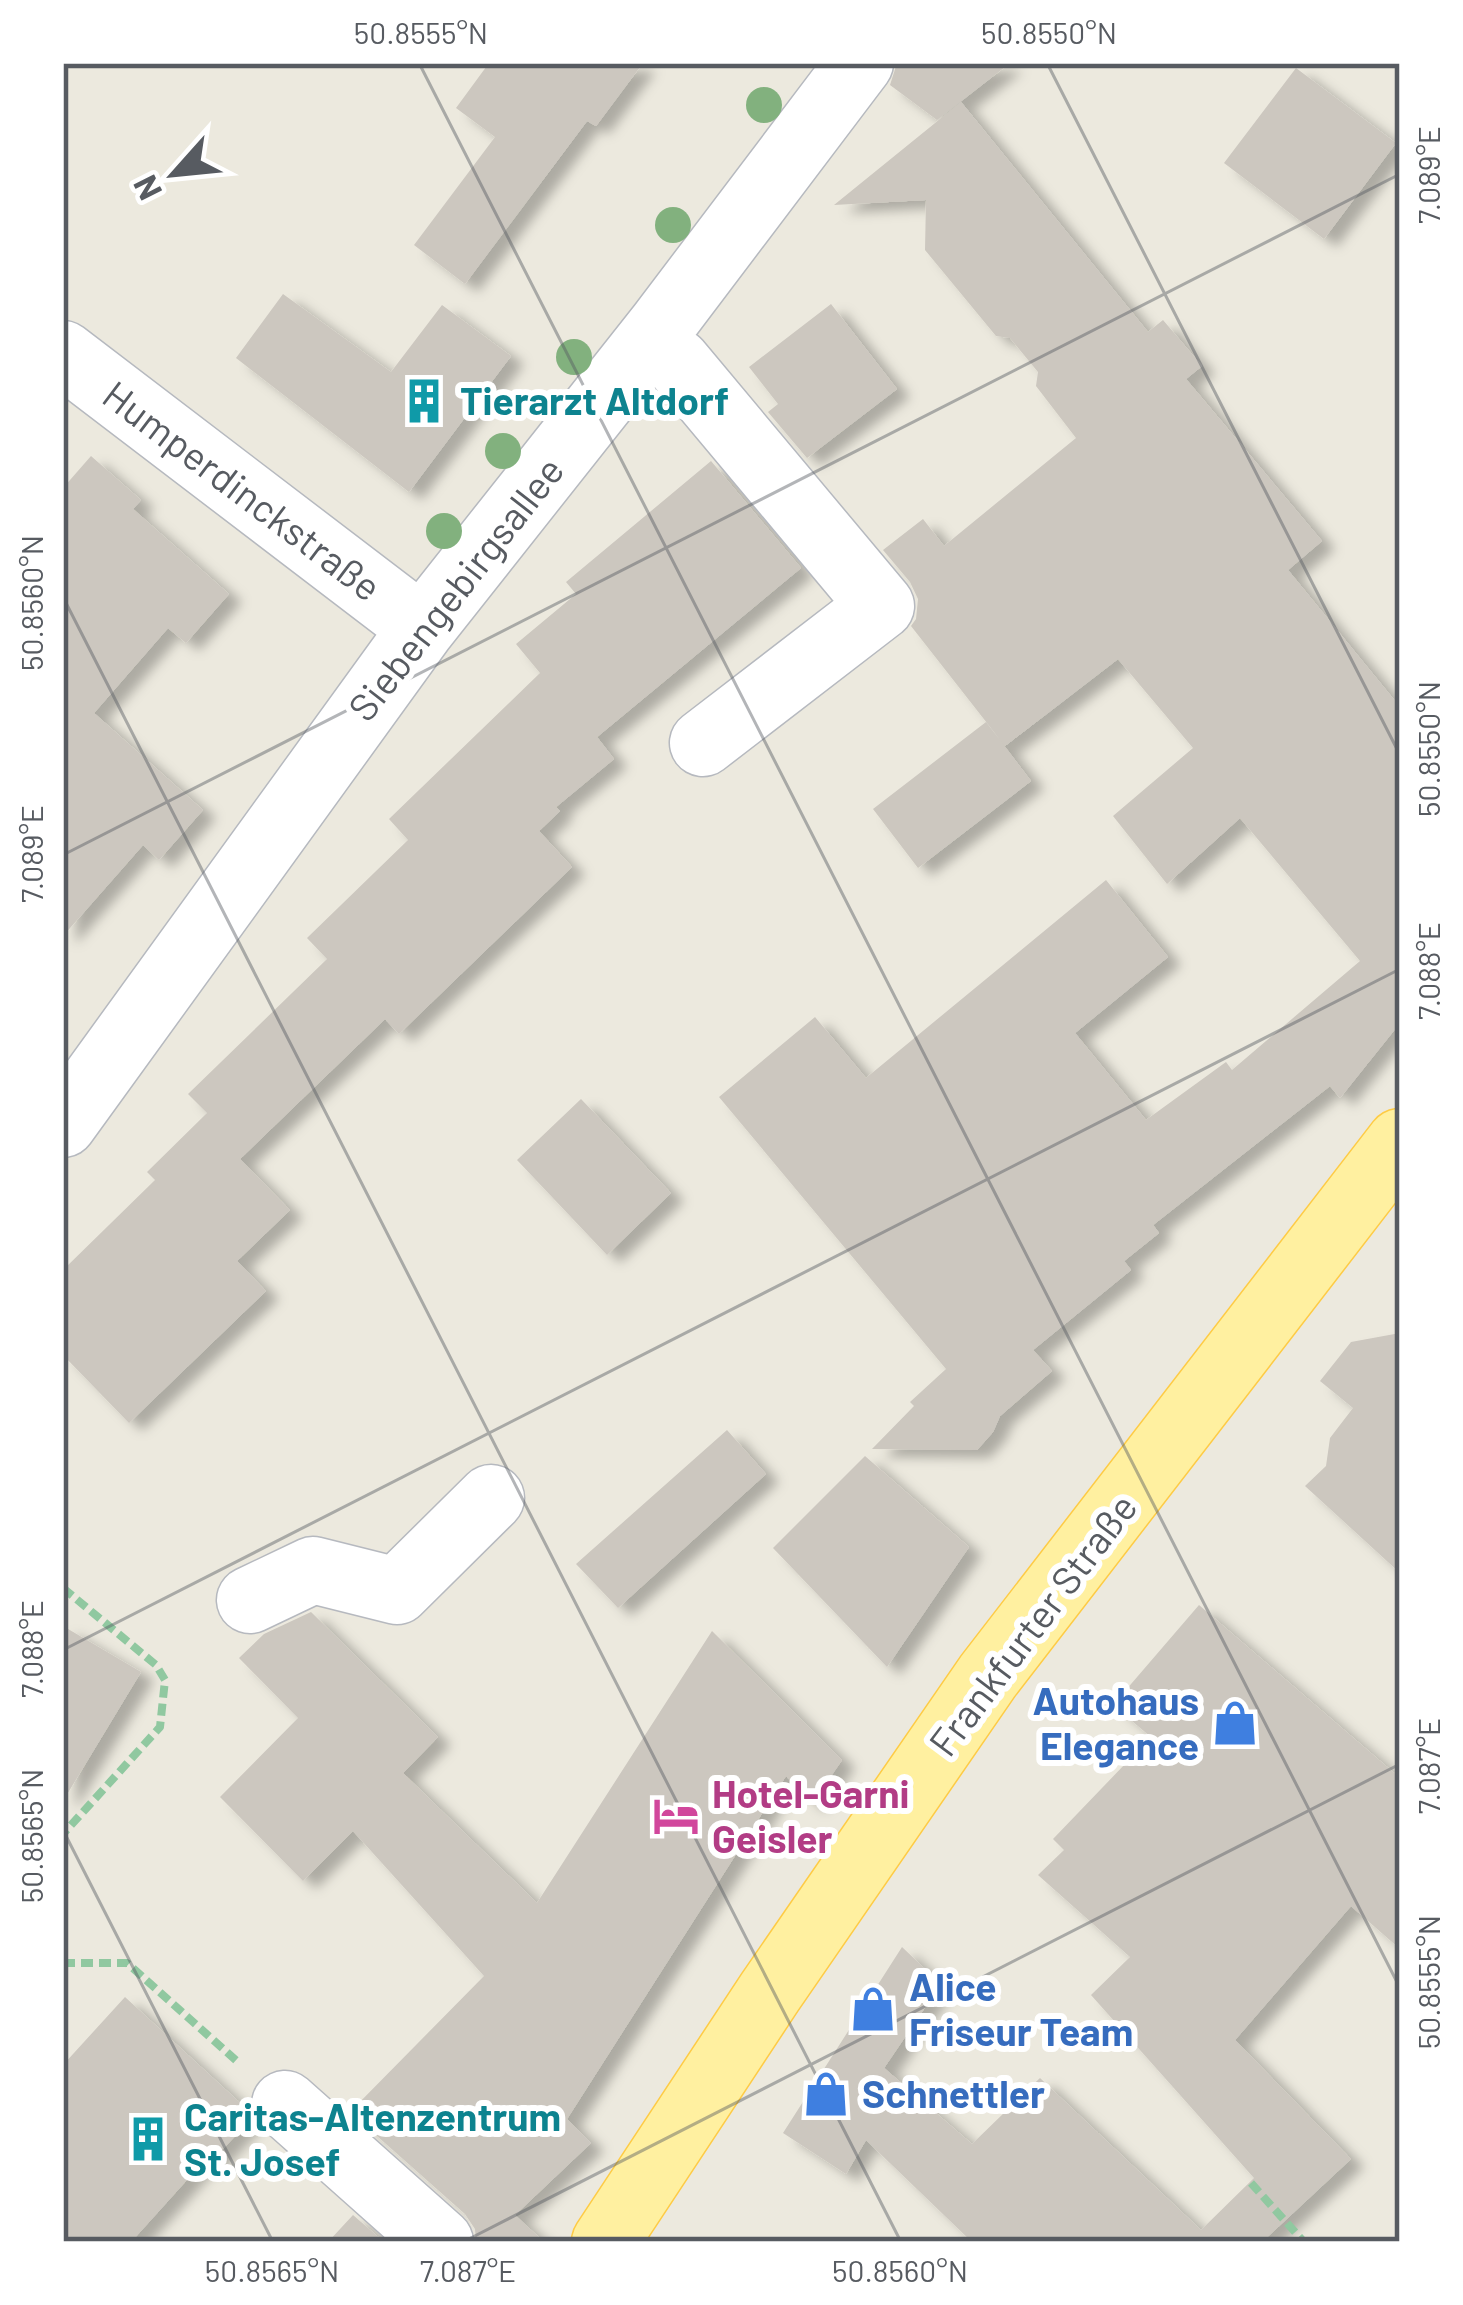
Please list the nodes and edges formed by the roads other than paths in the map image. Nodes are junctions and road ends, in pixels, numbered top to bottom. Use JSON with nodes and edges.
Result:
{"nodes":[{"id":1,"x":860,"y":63,"type":"edge"},
{"id":2,"x":650,"y":340,"type":"junction"},
{"id":3,"x":63,"y":354,"type":"edge"},
{"id":4,"x":422,"y":628,"type":"junction"},
{"id":5,"x":703,"y":743,"type":"dead end"},
{"id":6,"x":63,"y":1124,"type":"edge"},
{"id":7,"x":1400,"y":1142,"type":"edge"},
{"id":8,"x":491,"y":1498,"type":"dead end"},
{"id":9,"x":250,"y":1600,"type":"dead end"},
{"id":10,"x":285,"y":2104,"type":"road end"},
{"id":11,"x":440,"y":2242,"type":"edge"},
{"id":12,"x":605,"y":2242,"type":"edge"}],
"edges":[{"from":1,"to":2,"type":"street","name":"Siebengebirgsallee"},
{"from":2,"to":4,"type":"street","name":"Siebengebirgsallee"},
{"from":2,"to":5,"type":"street"},
{"from":3,"to":4,"type":"street","name":"Humperdinckstraße"},
{"from":4,"to":6,"type":"street","name":"Siebengebirgsallee"},
{"from":7,"to":12,"type":"main road","name":"Frankfurter Straße"},
{"from":8,"to":9,"type":"street"},
{"from":10,"to":11,"type":"street"}]}
